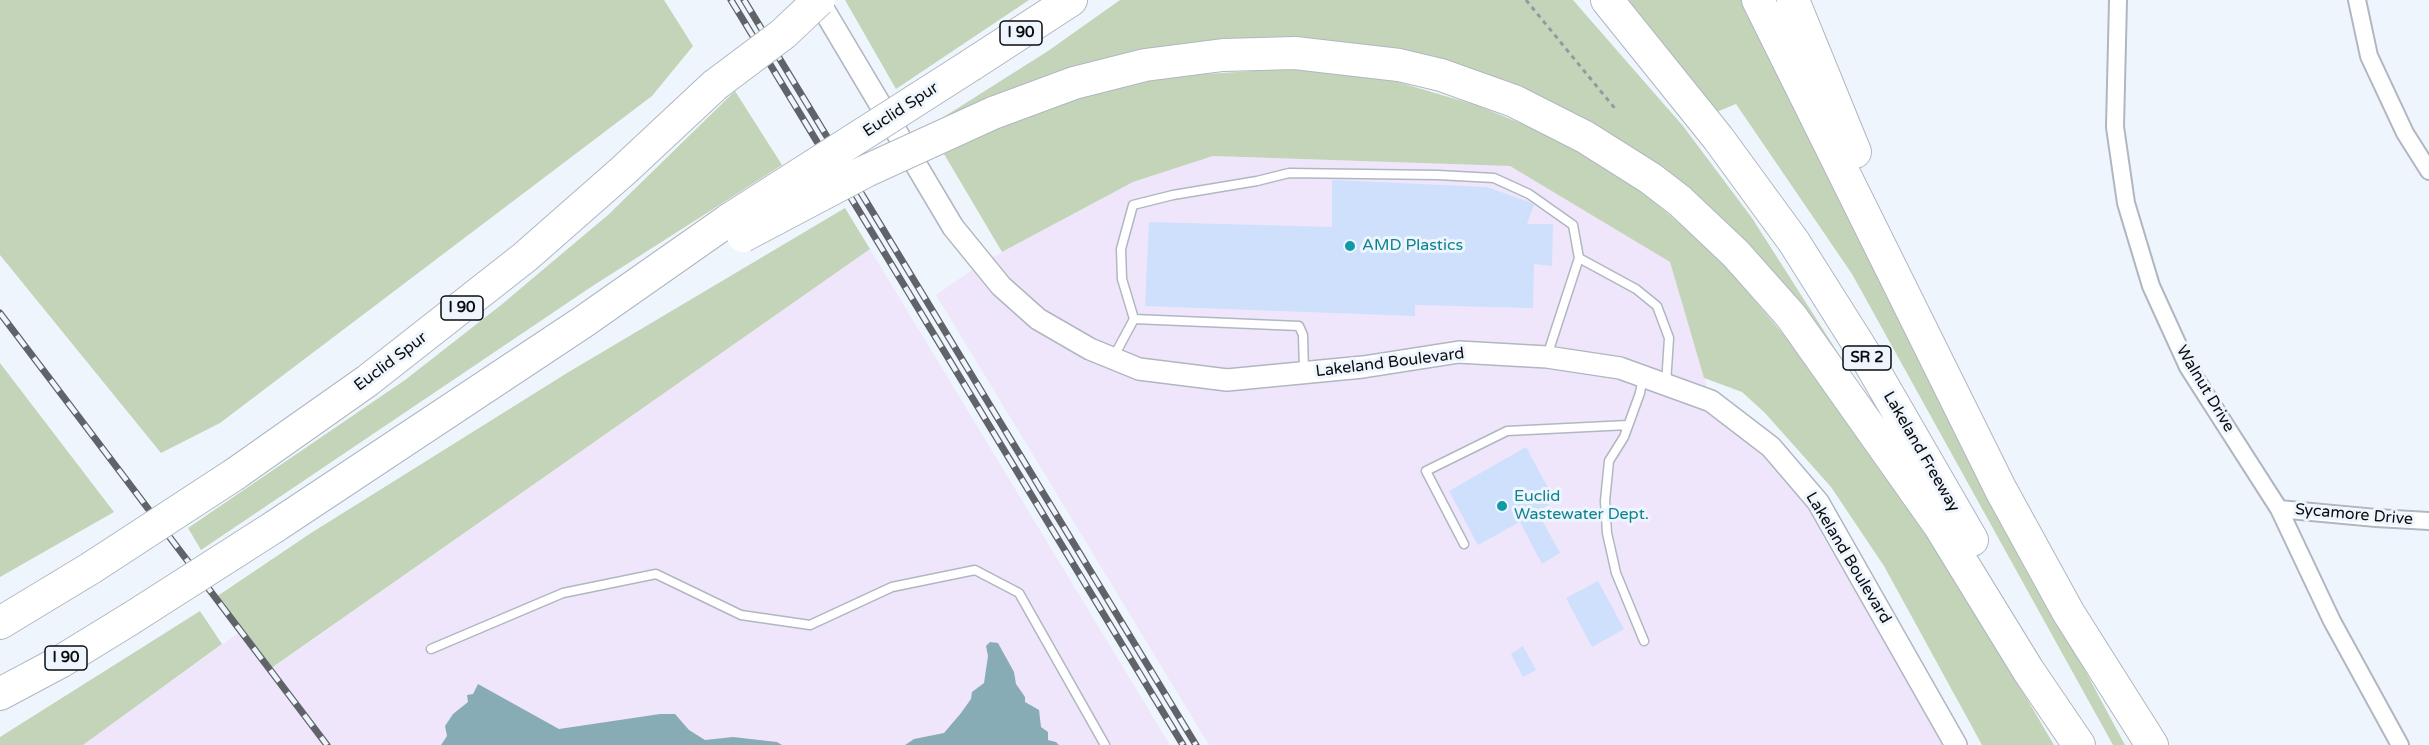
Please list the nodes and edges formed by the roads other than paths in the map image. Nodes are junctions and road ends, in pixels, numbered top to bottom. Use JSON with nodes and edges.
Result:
{"nodes":[{"id":1,"x":792,"y":0,"type":"edge"},
{"id":2,"x":818,"y":0,"type":"edge"},
{"id":3,"x":1071,"y":0,"type":"edge"},
{"id":4,"x":1607,"y":0,"type":"edge"},
{"id":5,"x":1758,"y":0,"type":"edge"},
{"id":6,"x":1793,"y":0,"type":"edge"},
{"id":7,"x":2118,"y":0,"type":"edge"},
{"id":8,"x":2357,"y":0,"type":"edge"},
{"id":9,"x":715,"y":85,"type":"junction"},
{"id":10,"x":2429,"y":171,"type":"edge"},
{"id":11,"x":737,"y":227,"type":"junction"},
{"id":12,"x":1579,"y":258,"type":"junction"},
{"id":13,"x":1134,"y":319,"type":"junction"},
{"id":14,"x":1547,"y":357,"type":"junction"},
{"id":15,"x":1113,"y":358,"type":"junction"},
{"id":16,"x":1304,"y":373,"type":"junction"},
{"id":17,"x":1643,"y":375,"type":"junction"},
{"id":18,"x":1666,"y":384,"type":"junction"},
{"id":19,"x":1628,"y":425,"type":"junction"},
{"id":20,"x":2279,"y":508,"type":"junction"},
{"id":21,"x":2429,"y":521,"type":"edge"},
{"id":22,"x":1464,"y":544,"type":"dead end"},
{"id":23,"x":0,"y":622,"type":"edge"},
{"id":24,"x":1644,"y":641,"type":"dead end"},
{"id":25,"x":431,"y":649,"type":"dead end"},
{"id":26,"x":0,"y":694,"type":"edge"},
{"id":27,"x":1105,"y":745,"type":"edge"},
{"id":28,"x":1956,"y":745,"type":"edge"},
{"id":29,"x":2079,"y":745,"type":"edge"},
{"id":30,"x":2085,"y":745,"type":"edge"},
{"id":31,"x":2153,"y":745,"type":"edge"},
{"id":32,"x":2400,"y":745,"type":"edge"}],
"edges":[{"from":1,"to":9,"type":"highway","name":"Euclid Spur","number":"I 90","bridge":true},
{"from":2,"to":9,"type":"highway","bridge":true},
{"from":2,"to":15,"type":"street","name":"Lakeland Boulevard"},
{"from":3,"to":11,"type":"highway","name":"Euclid Spur","number":"I 90","bridge":true},
{"from":4,"to":30,"type":"highway","name":"Lakeland Freeway","number":"SR 2"},
{"from":5,"to":31,"type":"highway"},
{"from":6,"to":31,"type":"highway"},
{"from":7,"to":20,"type":"street","name":"Walnut Drive"},
{"from":8,"to":10,"type":"street"},
{"from":9,"to":23,"type":"highway","name":"Euclid Spur","number":"I 90","bridge":true},
{"from":11,"to":26,"type":"highway","number":"I 90","bridge":true},
{"from":11,"to":29,"type":"highway","bridge":true},
{"from":12,"to":13,"type":"lane"},
{"from":12,"to":14,"type":"lane"},
{"from":12,"to":18,"type":"lane"},
{"from":13,"to":15,"type":"lane"},
{"from":13,"to":16,"type":"lane"},
{"from":14,"to":16,"type":"street","name":"Lakeland Boulevard"},
{"from":14,"to":17,"type":"street","name":"Lakeland Boulevard"},
{"from":15,"to":16,"type":"street","name":"Lakeland Boulevard"},
{"from":17,"to":18,"type":"street","name":"Lakeland Boulevard"},
{"from":17,"to":19,"type":"lane"},
{"from":18,"to":28,"type":"street","name":"Lakeland Boulevard"},
{"from":19,"to":22,"type":"lane"},
{"from":19,"to":24,"type":"lane"},
{"from":20,"to":21,"type":"street","name":"Sycamore Drive"},
{"from":20,"to":32,"type":"street","name":"Walnut Drive"},
{"from":25,"to":27,"type":"lane"}]}
